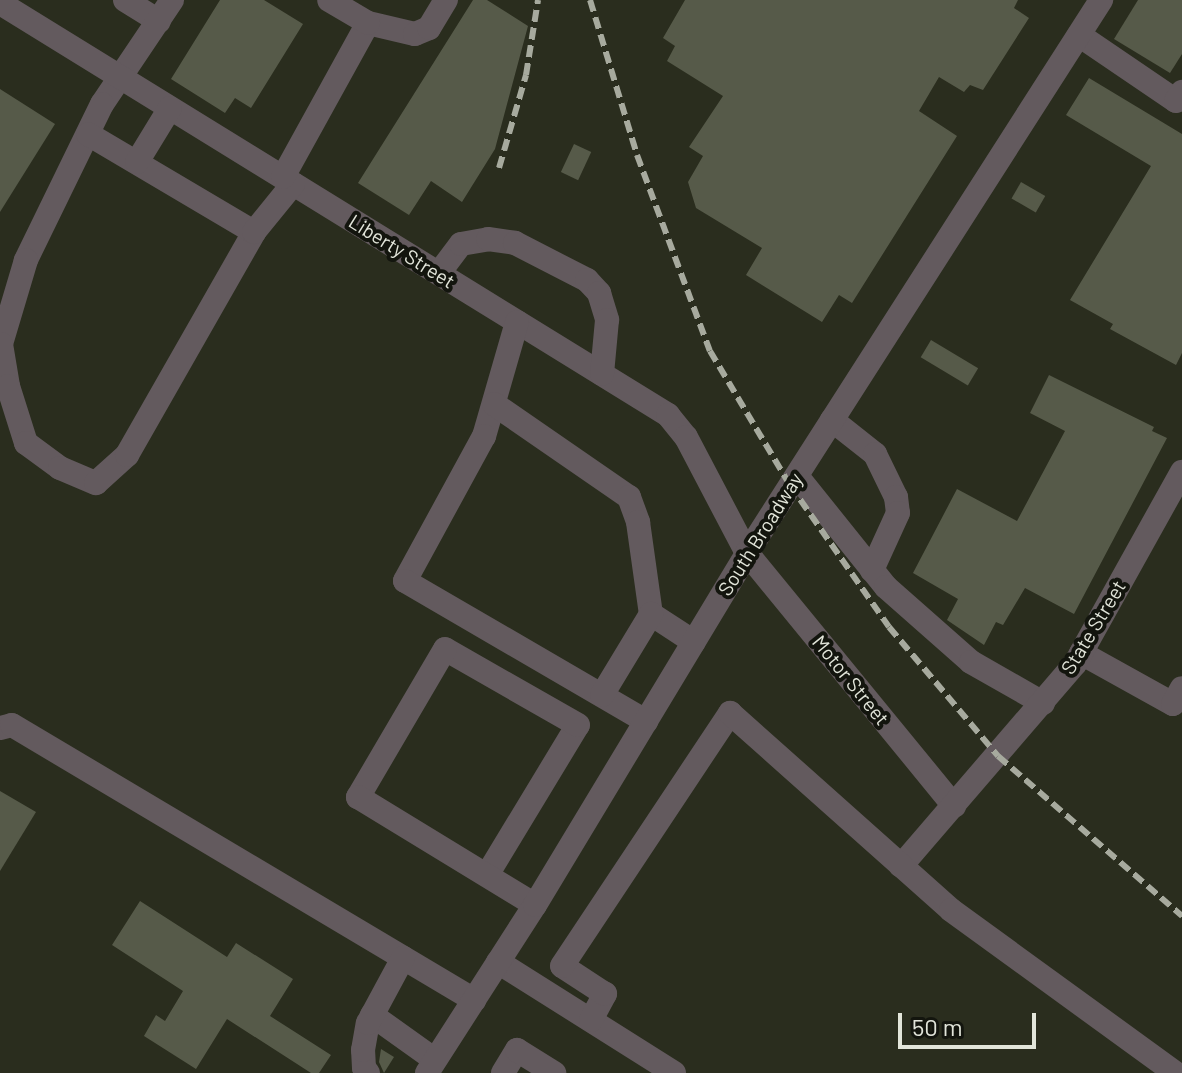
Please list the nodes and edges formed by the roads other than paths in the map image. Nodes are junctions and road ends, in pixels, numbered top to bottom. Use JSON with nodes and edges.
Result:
{"nodes":[{"id":1,"x":125,"y":0,"type":"edge"},
{"id":2,"x":172,"y":0,"type":"edge"},
{"id":3,"x":329,"y":0,"type":"edge"},
{"id":4,"x":446,"y":0,"type":"edge"},
{"id":5,"x":1101,"y":0,"type":"edge"},
{"id":6,"x":0,"y":3,"type":"edge"},
{"id":7,"x":159,"y":21,"type":"junction"},
{"id":8,"x":368,"y":23,"type":"junction"},
{"id":9,"x":1079,"y":35,"type":"junction"},
{"id":10,"x":122,"y":78,"type":"junction"},
{"id":11,"x":1182,"y":92,"type":"edge"},
{"id":12,"x":170,"y":108,"type":"junction"},
{"id":13,"x":88,"y":134,"type":"junction"},
{"id":14,"x":137,"y":162,"type":"junction"},
{"id":15,"x":288,"y":181,"type":"junction"},
{"id":16,"x":254,"y":232,"type":"junction"},
{"id":17,"x":439,"y":273,"type":"junction"},
{"id":18,"x":517,"y":322,"type":"junction"},
{"id":19,"x":602,"y":374,"type":"junction"},
{"id":20,"x":494,"y":404,"type":"junction"},
{"id":21,"x":832,"y":420,"type":"junction"},
{"id":22,"x":1182,"y":472,"type":"edge"},
{"id":23,"x":797,"y":476,"type":"junction"},
{"id":24,"x":747,"y":553,"type":"junction"},
{"id":25,"x":872,"y":570,"type":"junction"},
{"id":26,"x":651,"y":614,"type":"junction"},
{"id":27,"x":694,"y":642,"type":"junction"},
{"id":28,"x":1081,"y":653,"type":"junction"},
{"id":29,"x":602,"y":695,"type":"junction"},
{"id":30,"x":1179,"y":700,"type":"edge"},
{"id":31,"x":1043,"y":703,"type":"junction"},
{"id":32,"x":646,"y":721,"type":"junction"},
{"id":33,"x":0,"y":728,"type":"edge"},
{"id":34,"x":954,"y":806,"type":"junction"},
{"id":35,"x":901,"y":866,"type":"junction"},
{"id":36,"x":487,"y":875,"type":"junction"},
{"id":37,"x":535,"y":905,"type":"junction"},
{"id":38,"x":403,"y":958,"type":"junction"},
{"id":39,"x":498,"y":962,"type":"junction"},
{"id":40,"x":474,"y":1000,"type":"junction"},
{"id":41,"x":372,"y":1015,"type":"junction"},
{"id":42,"x":591,"y":1020,"type":"junction"},
{"id":43,"x":431,"y":1066,"type":"edge"},
{"id":44,"x":368,"y":1073,"type":"edge"},
{"id":45,"x":503,"y":1073,"type":"edge"},
{"id":46,"x":554,"y":1073,"type":"edge"},
{"id":47,"x":674,"y":1073,"type":"edge"},
{"id":48,"x":1175,"y":1073,"type":"edge"}],
"edges":[{"from":1,"to":7,"type":"street"},
{"from":2,"to":7,"type":"street"},
{"from":3,"to":8,"type":"street"},
{"from":4,"to":8,"type":"street"},
{"from":5,"to":9,"type":"street","name":"South Broadway"},
{"from":6,"to":10,"type":"street","name":"Liberty Street"},
{"from":7,"to":10,"type":"street"},
{"from":8,"to":15,"type":"street"},
{"from":9,"to":11,"type":"street"},
{"from":9,"to":21,"type":"street","name":"South Broadway"},
{"from":10,"to":12,"type":"street","name":"Liberty Street"},
{"from":10,"to":13,"type":"street"},
{"from":12,"to":14,"type":"street"},
{"from":12,"to":15,"type":"street","name":"Liberty Street"},
{"from":13,"to":14,"type":"street"},
{"from":13,"to":16,"type":"street"},
{"from":14,"to":16,"type":"street"},
{"from":15,"to":16,"type":"street"},
{"from":15,"to":17,"type":"street","name":"Liberty Street"},
{"from":17,"to":18,"type":"street","name":"Liberty Street"},
{"from":17,"to":19,"type":"street"},
{"from":18,"to":19,"type":"street","name":"Liberty Street"},
{"from":18,"to":20,"type":"street"},
{"from":19,"to":24,"type":"street","name":"Liberty Street"},
{"from":20,"to":26,"type":"street"},
{"from":20,"to":29,"type":"street"},
{"from":21,"to":23,"type":"street","name":"South Broadway"},
{"from":21,"to":25,"type":"street"},
{"from":22,"to":28,"type":"street","name":"State Street"},
{"from":23,"to":24,"type":"street","name":"South Broadway"},
{"from":23,"to":25,"type":"street"},
{"from":24,"to":27,"type":"street","name":"South Broadway"},
{"from":24,"to":34,"type":"street","name":"Motor Street"},
{"from":25,"to":31,"type":"street"},
{"from":26,"to":27,"type":"street"},
{"from":26,"to":29,"type":"street"},
{"from":27,"to":32,"type":"street","name":"South Broadway"},
{"from":28,"to":30,"type":"street"},
{"from":28,"to":31,"type":"street","name":"State Street"},
{"from":29,"to":32,"type":"street"},
{"from":31,"to":34,"type":"street","name":"State Street"},
{"from":32,"to":37,"type":"street","name":"South Broadway"},
{"from":33,"to":38,"type":"street"},
{"from":34,"to":35,"type":"street","name":"State Street"},
{"from":35,"to":42,"type":"street"},
{"from":35,"to":48,"type":"street"},
{"from":36,"to":36,"type":"street"},
{"from":36,"to":37,"type":"street"},
{"from":37,"to":39,"type":"street","name":"South Broadway"},
{"from":38,"to":40,"type":"street"},
{"from":38,"to":41,"type":"street"},
{"from":39,"to":40,"type":"street","name":"South Broadway"},
{"from":39,"to":42,"type":"street"},
{"from":40,"to":43,"type":"street","name":"South Broadway"},
{"from":41,"to":43,"type":"street"},
{"from":41,"to":44,"type":"street"},
{"from":42,"to":47,"type":"street"},
{"from":45,"to":46,"type":"street"}]}
